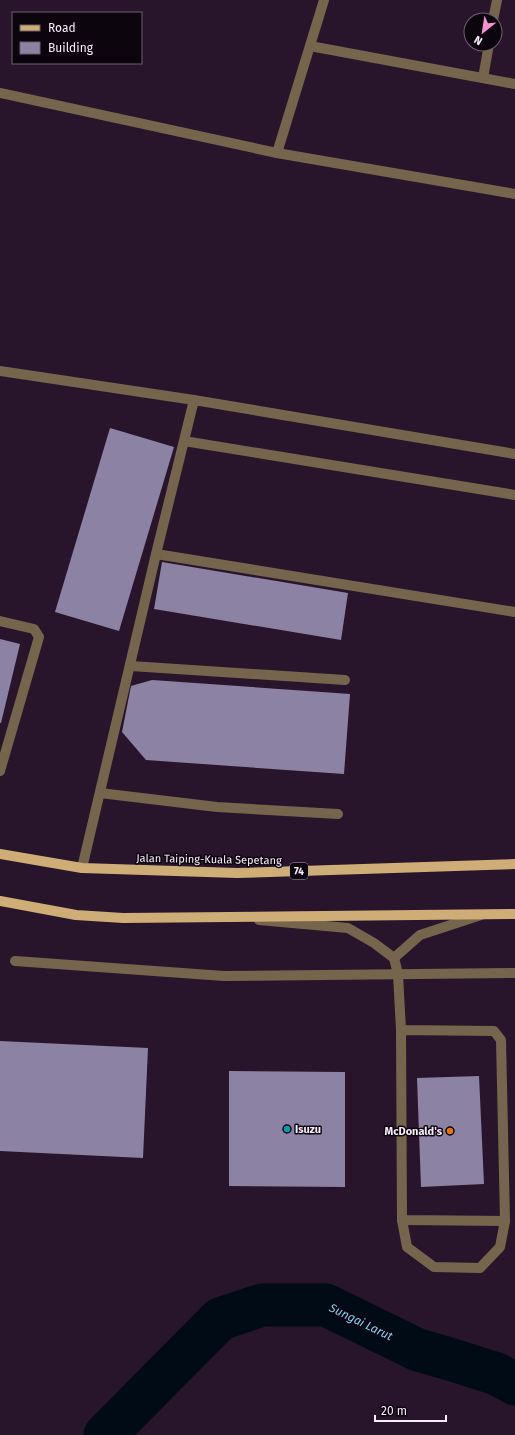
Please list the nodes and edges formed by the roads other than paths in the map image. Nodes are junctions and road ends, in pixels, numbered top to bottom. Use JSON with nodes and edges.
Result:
{"nodes":[{"id":1,"x":324,"y":0,"type":"edge"},
{"id":2,"x":497,"y":0,"type":"edge"},
{"id":3,"x":495,"y":12,"type":"edge"},
{"id":4,"x":310,"y":46,"type":"junction"},
{"id":5,"x":488,"y":52,"type":"edge"},
{"id":6,"x":483,"y":78,"type":"junction"},
{"id":7,"x":515,"y":84,"type":"edge"},
{"id":8,"x":0,"y":93,"type":"edge"},
{"id":9,"x":277,"y":153,"type":"junction"},
{"id":10,"x":515,"y":194,"type":"edge"},
{"id":11,"x":0,"y":371,"type":"edge"},
{"id":12,"x":194,"y":400,"type":"junction"},
{"id":13,"x":184,"y":441,"type":"junction"},
{"id":14,"x":515,"y":454,"type":"edge"},
{"id":15,"x":515,"y":495,"type":"edge"},
{"id":16,"x":156,"y":554,"type":"junction"},
{"id":17,"x":515,"y":612,"type":"edge"},
{"id":18,"x":0,"y":621,"type":"edge"},
{"id":19,"x":131,"y":666,"type":"junction"},
{"id":20,"x":345,"y":680,"type":"dead end"},
{"id":21,"x":0,"y":772,"type":"edge"},
{"id":22,"x":100,"y":793,"type":"junction"},
{"id":23,"x":338,"y":814,"type":"dead end"},
{"id":24,"x":0,"y":854,"type":"edge"},
{"id":25,"x":515,"y":864,"type":"edge"},
{"id":26,"x":82,"y":868,"type":"junction"},
{"id":27,"x":0,"y":902,"type":"edge"},
{"id":28,"x":485,"y":914,"type":"junction"},
{"id":29,"x":515,"y":914,"type":"edge"},
{"id":30,"x":227,"y":918,"type":"junction"},
{"id":31,"x":394,"y":958,"type":"junction"},
{"id":32,"x":15,"y":962,"type":"dead end"},
{"id":33,"x":515,"y":973,"type":"edge"},
{"id":34,"x":398,"y":974,"type":"junction"},
{"id":35,"x":401,"y":1030,"type":"junction"},
{"id":36,"x":402,"y":1220,"type":"junction"},
{"id":37,"x":505,"y":1221,"type":"junction"}],
"edges":[{"from":1,"to":4,"type":"street"},
{"from":2,"to":3,"type":"street"},
{"from":4,"to":6,"type":"street"},
{"from":4,"to":9,"type":"street"},
{"from":5,"to":6,"type":"street"},
{"from":6,"to":7,"type":"street"},
{"from":8,"to":9,"type":"street"},
{"from":9,"to":10,"type":"street"},
{"from":11,"to":12,"type":"street"},
{"from":12,"to":13,"type":"street"},
{"from":12,"to":14,"type":"street"},
{"from":13,"to":15,"type":"street"},
{"from":13,"to":16,"type":"street"},
{"from":16,"to":17,"type":"street"},
{"from":16,"to":19,"type":"street"},
{"from":18,"to":21,"type":"street"},
{"from":19,"to":20,"type":"street"},
{"from":19,"to":22,"type":"street"},
{"from":22,"to":23,"type":"street"},
{"from":22,"to":26,"type":"street"},
{"from":24,"to":26,"type":"main road","name":"Jalan Taiping-Kuala Sepetang","number":"74"},
{"from":25,"to":26,"type":"main road","name":"Jalan Taiping-Kuala Sepetang","number":"74"},
{"from":27,"to":30,"type":"main road"},
{"from":28,"to":29,"type":"main road"},
{"from":28,"to":30,"type":"main road"},
{"from":28,"to":31,"type":"street"},
{"from":30,"to":31,"type":"street"},
{"from":31,"to":34,"type":"street"},
{"from":32,"to":34,"type":"street"},
{"from":33,"to":34,"type":"street"},
{"from":34,"to":35,"type":"street"},
{"from":35,"to":36,"type":"street"},
{"from":35,"to":37,"type":"street"},
{"from":36,"to":37,"type":"street"},
{"from":36,"to":37,"type":"street"}]}
